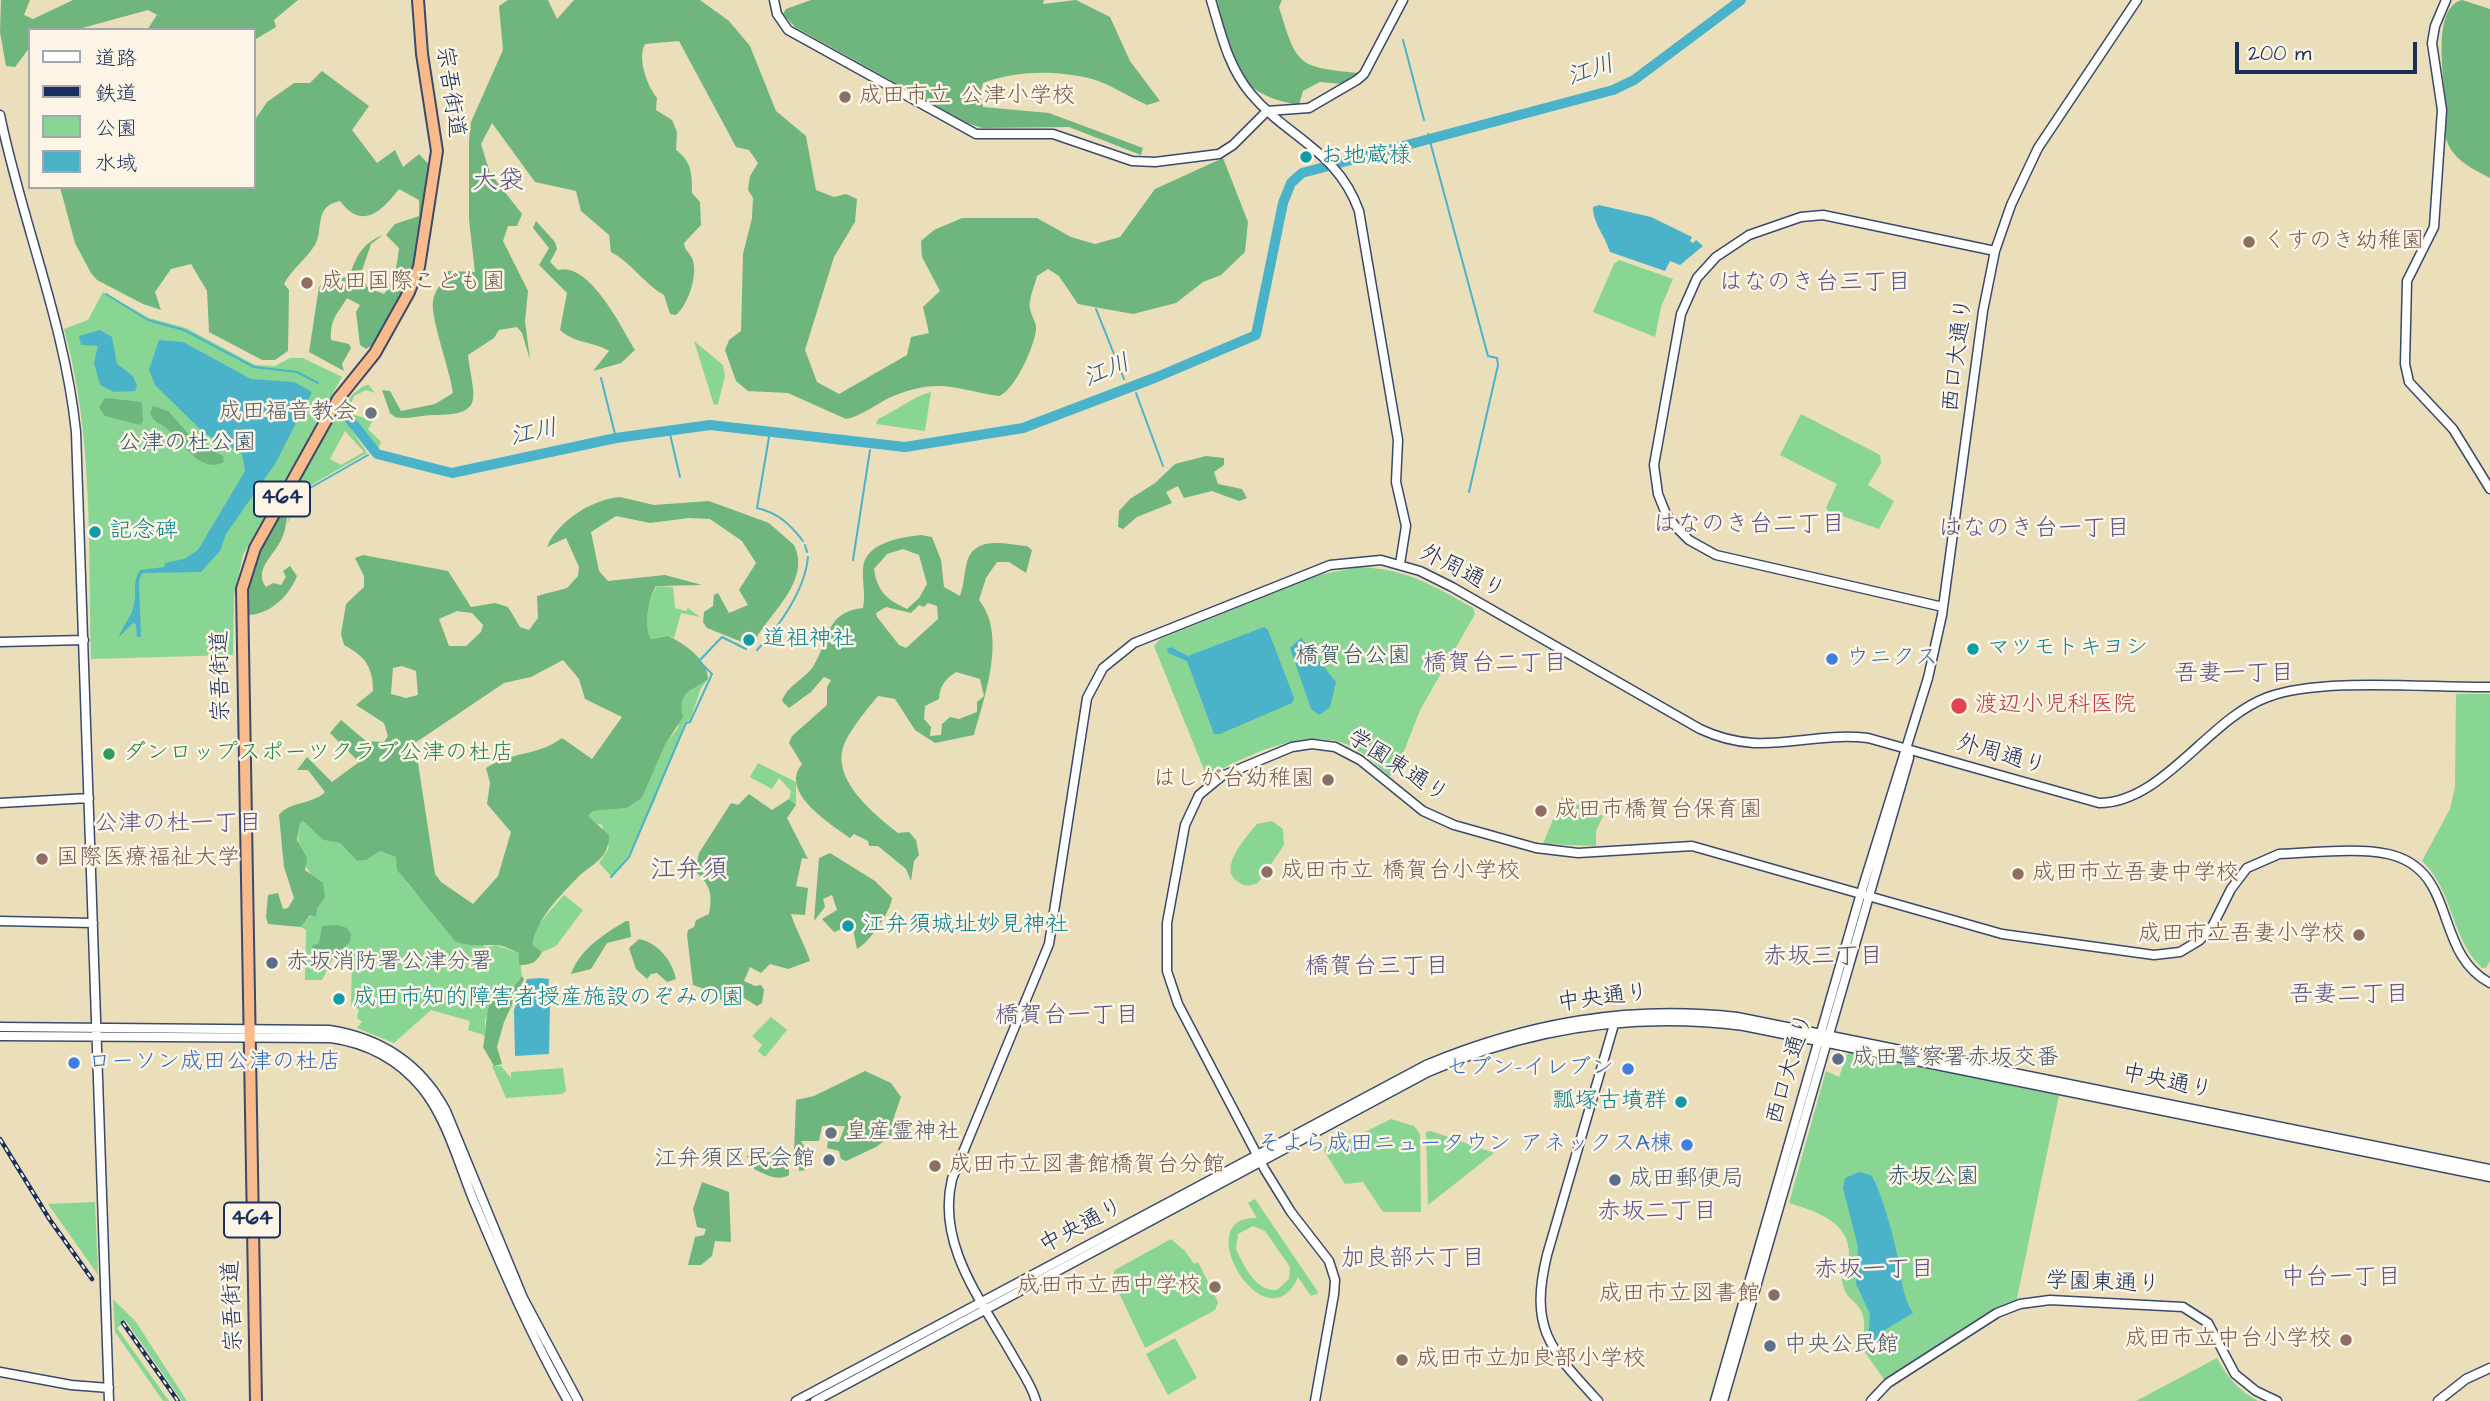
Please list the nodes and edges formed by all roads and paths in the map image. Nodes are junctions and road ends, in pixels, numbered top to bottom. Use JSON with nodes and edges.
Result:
{"nodes":[{"id":1,"x":418,"y":0,"type":"edge"},
{"id":2,"x":774,"y":0,"type":"edge"},
{"id":3,"x":1211,"y":0,"type":"edge"},
{"id":4,"x":1403,"y":0,"type":"edge"},
{"id":5,"x":2137,"y":0,"type":"edge"},
{"id":6,"x":2446,"y":0,"type":"edge"},
{"id":7,"x":1267,"y":111,"type":"junction"},
{"id":8,"x":0,"y":115,"type":"edge"},
{"id":9,"x":1995,"y":251,"type":"junction"},
{"id":10,"x":2490,"y":489,"type":"edge"},
{"id":11,"x":1400,"y":564,"type":"junction"},
{"id":12,"x":1943,"y":607,"type":"junction"},
{"id":13,"x":83,"y":640,"type":"junction"},
{"id":14,"x":0,"y":642,"type":"edge"},
{"id":15,"x":2490,"y":687,"type":"edge"},
{"id":16,"x":1908,"y":749,"type":"junction"},
{"id":17,"x":89,"y":798,"type":"junction"},
{"id":18,"x":0,"y":803,"type":"edge"},
{"id":19,"x":1861,"y":893,"type":"junction"},
{"id":20,"x":1870,"y":896,"type":"junction"},
{"id":21,"x":0,"y":921,"type":"edge"},
{"id":22,"x":93,"y":923,"type":"junction"},
{"id":23,"x":2490,"y":983,"type":"edge"},
{"id":24,"x":1616,"y":1019,"type":"junction"},
{"id":25,"x":0,"y":1027,"type":"edge"},
{"id":26,"x":96,"y":1032,"type":"junction"},
{"id":27,"x":249,"y":1034,"type":"junction"},
{"id":28,"x":0,"y":1036,"type":"edge"},
{"id":29,"x":1824,"y":1037,"type":"junction"},
{"id":30,"x":1259,"y":1158,"type":"junction"},
{"id":31,"x":2490,"y":1169,"type":"edge"},
{"id":32,"x":2490,"y":1177,"type":"edge"},
{"id":33,"x":984,"y":1306,"type":"junction"},
{"id":34,"x":2490,"y":1368,"type":"edge"},
{"id":35,"x":0,"y":1372,"type":"edge"},
{"id":36,"x":109,"y":1388,"type":"junction"},
{"id":37,"x":109,"y":1401,"type":"edge"},
{"id":38,"x":257,"y":1401,"type":"edge"},
{"id":39,"x":568,"y":1401,"type":"edge"},
{"id":40,"x":578,"y":1401,"type":"edge"},
{"id":41,"x":796,"y":1401,"type":"edge"},
{"id":42,"x":815,"y":1401,"type":"edge"},
{"id":43,"x":1036,"y":1401,"type":"edge"},
{"id":44,"x":1315,"y":1401,"type":"edge"},
{"id":45,"x":1598,"y":1401,"type":"edge"},
{"id":46,"x":1715,"y":1401,"type":"edge"},
{"id":47,"x":1723,"y":1401,"type":"edge"},
{"id":48,"x":1871,"y":1401,"type":"edge"},
{"id":49,"x":2277,"y":1401,"type":"edge"},
{"id":50,"x":2438,"y":1401,"type":"edge"}],
"edges":[{"from":1,"to":27,"type":"highway","name":"宗吾街道","number":"464"},
{"from":2,"to":7,"type":"street"},
{"from":3,"to":7,"type":"street"},
{"from":4,"to":7,"type":"street"},
{"from":5,"to":9,"type":"street","name":"西口大通り"},
{"from":6,"to":10,"type":"street"},
{"from":7,"to":11,"type":"street"},
{"from":8,"to":13,"type":"street"},
{"from":9,"to":12,"type":"street","name":"西口大通り"},
{"from":9,"to":12,"type":"street"},
{"from":11,"to":16,"type":"street","name":"外周通り"},
{"from":11,"to":33,"type":"street","name":"外周通り"},
{"from":12,"to":16,"type":"street","name":"西口大通り"},
{"from":13,"to":14,"type":"street"},
{"from":13,"to":17,"type":"street"},
{"from":15,"to":16,"type":"street","name":"外周通り"},
{"from":16,"to":19,"type":"street","name":"西口大通り"},
{"from":16,"to":20,"type":"street","name":"西口大通り"},
{"from":17,"to":18,"type":"street"},
{"from":17,"to":22,"type":"street"},
{"from":19,"to":20,"type":"street","name":"学園東通り"},
{"from":19,"to":29,"type":"street","name":"西口大通り"},
{"from":19,"to":30,"type":"street","name":"学園東通り"},
{"from":20,"to":23,"type":"street","name":"学園東通り"},
{"from":20,"to":29,"type":"street","name":"西口大通り"},
{"from":21,"to":22,"type":"street"},
{"from":22,"to":26,"type":"street"},
{"from":24,"to":29,"type":"street","name":"中央通り"},
{"from":24,"to":30,"type":"street","name":"中央通り"},
{"from":24,"to":45,"type":"street"},
{"from":25,"to":26,"type":"street"},
{"from":26,"to":27,"type":"street"},
{"from":26,"to":28,"type":"street"},
{"from":26,"to":36,"type":"street"},
{"from":27,"to":38,"type":"highway","name":"宗吾街道","number":"464"},
{"from":27,"to":39,"type":"street"},
{"from":27,"to":40,"type":"street"},
{"from":29,"to":31,"type":"street","name":"中央通り"},
{"from":29,"to":32,"type":"street","name":"中央通り"},
{"from":29,"to":46,"type":"street","name":"西口大通り"},
{"from":29,"to":47,"type":"street","name":"西口大通り"},
{"from":30,"to":33,"type":"street","name":"中央通り"},
{"from":30,"to":44,"type":"street","name":"学園東通り"},
{"from":33,"to":41,"type":"street","name":"中央通り"},
{"from":33,"to":42,"type":"street","name":"中央通り"},
{"from":33,"to":43,"type":"street","name":"外周通り"},
{"from":34,"to":50,"type":"street"},
{"from":35,"to":36,"type":"street"},
{"from":36,"to":37,"type":"street"},
{"from":48,"to":49,"type":"street","name":"学園東通り"}]}
